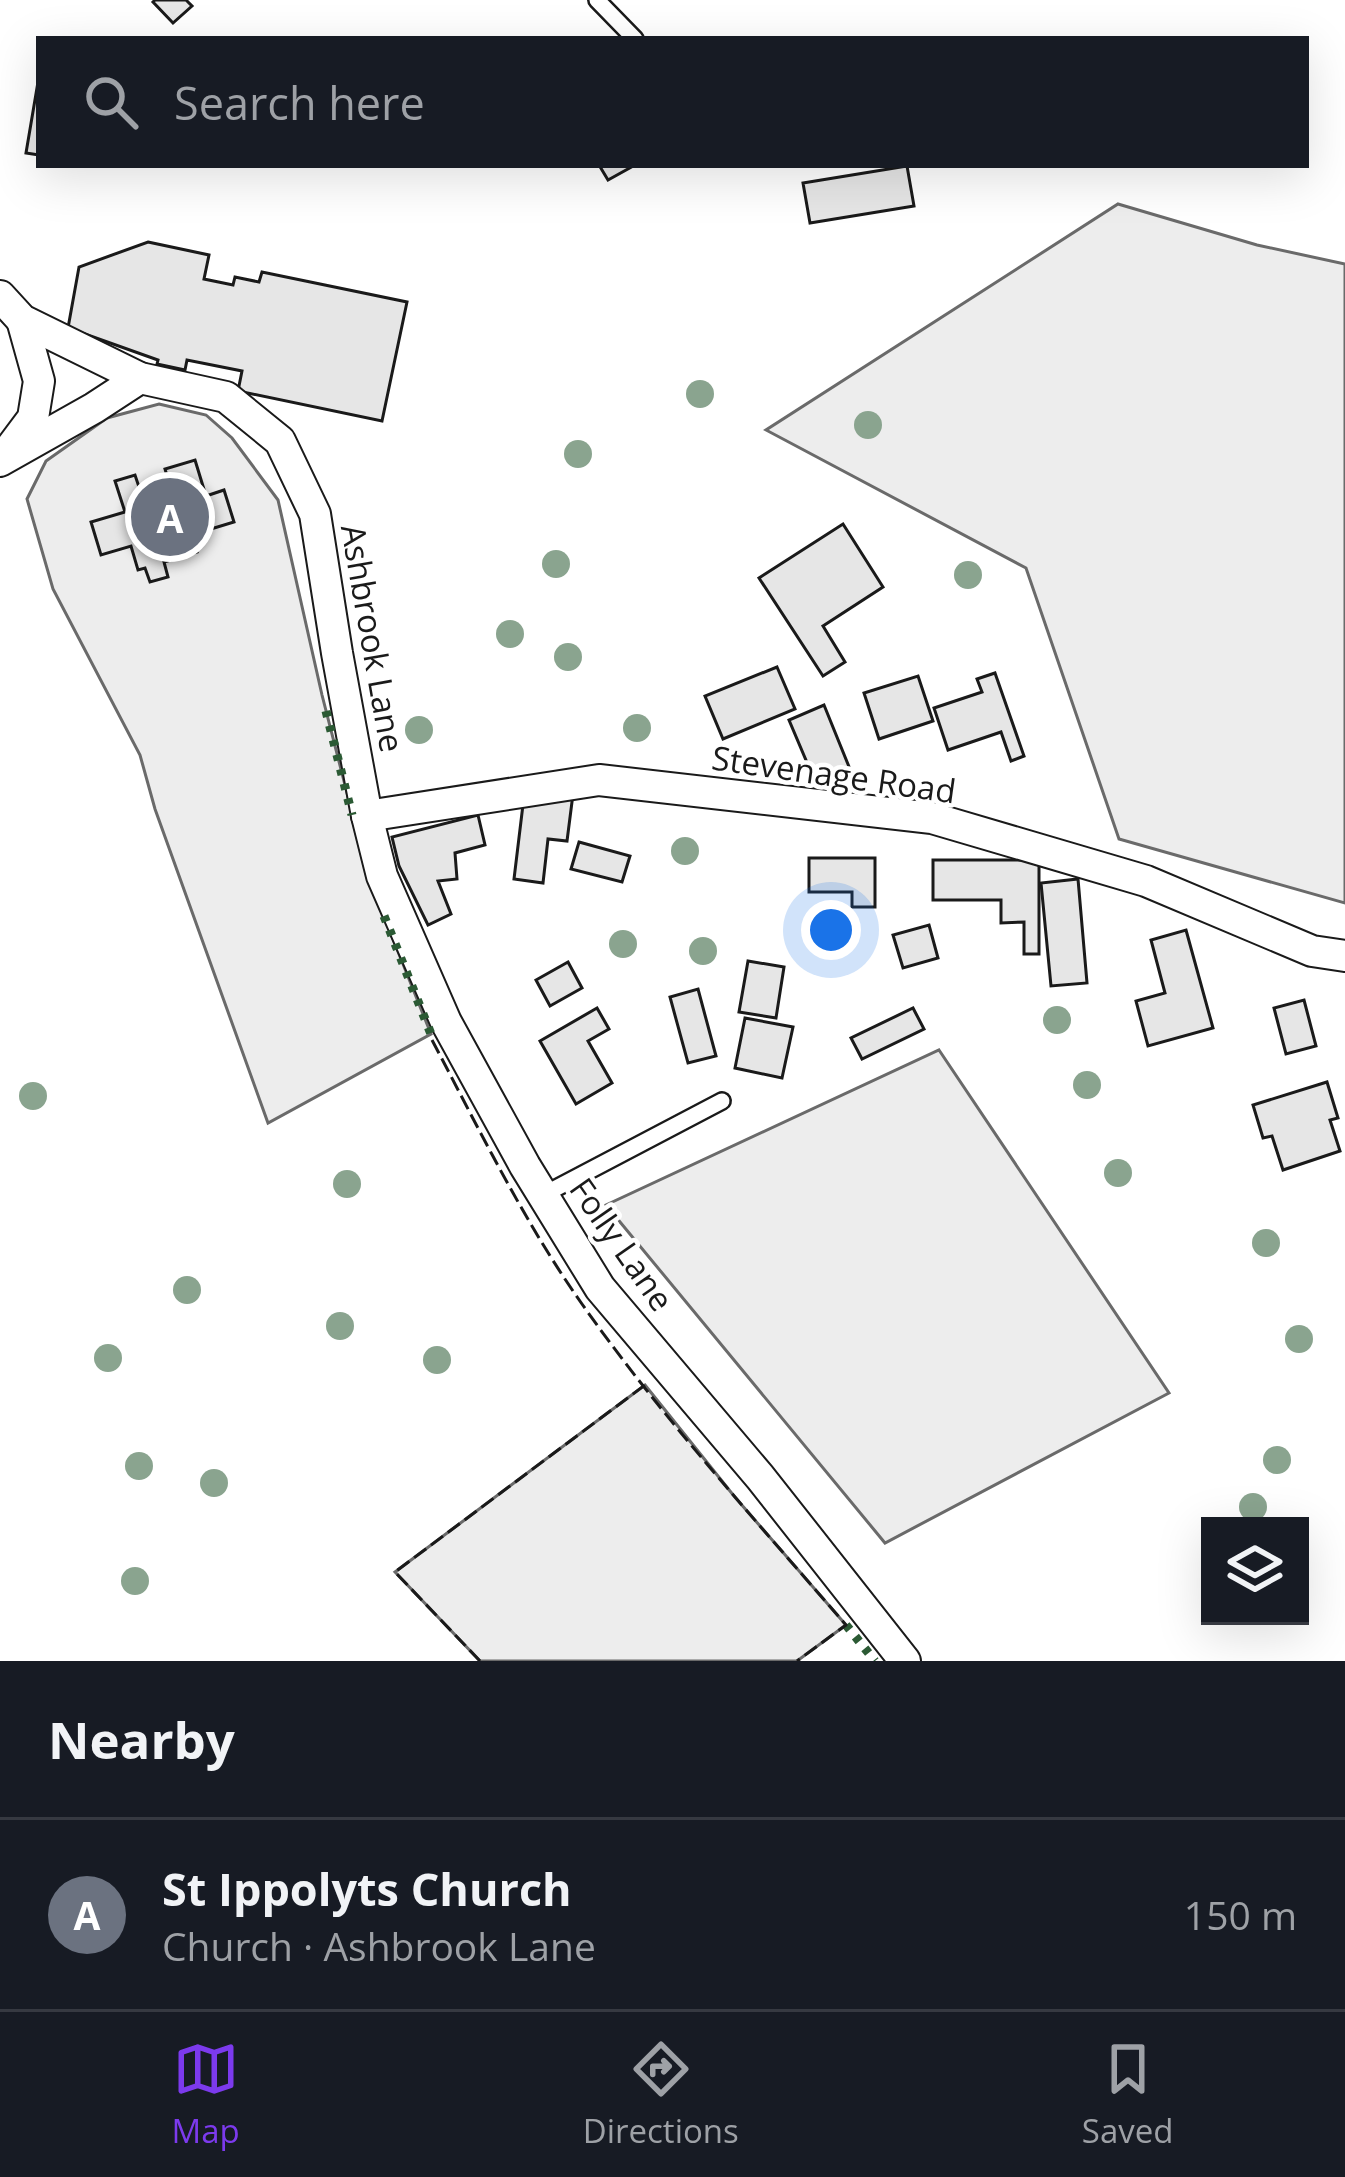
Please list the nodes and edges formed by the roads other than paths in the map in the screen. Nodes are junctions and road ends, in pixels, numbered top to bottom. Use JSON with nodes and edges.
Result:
{"nodes":[{"id":1,"x":597,"y":0,"type":"edge"},
{"id":2,"x":632,"y":36,"type":"edge"},
{"id":3,"x":0,"y":296,"type":"edge"},
{"id":4,"x":22,"y":320,"type":"junction"},
{"id":5,"x":140,"y":378,"type":"junction"},
{"id":6,"x":1,"y":460,"type":"edge"},
{"id":7,"x":367,"y":816,"type":"junction"},
{"id":8,"x":1345,"y":956,"type":"edge"},
{"id":9,"x":722,"y":1101,"type":"dead end"},
{"id":10,"x":543,"y":1195,"type":"junction"},
{"id":11,"x":904,"y":1661,"type":"edge"}],
"edges":[{"from":1,"to":2,"type":"lane"},
{"from":3,"to":4,"type":"street","name":"Ashbrook Lane"},
{"from":4,"to":5,"type":"street","name":"Ashbrook Lane"},
{"from":4,"to":6,"type":"street"},
{"from":5,"to":6,"type":"street"},
{"from":5,"to":7,"type":"street","name":"Ashbrook Lane"},
{"from":7,"to":8,"type":"street","name":"Stevenage Road"},
{"from":7,"to":10,"type":"street","name":"Folly Lane"},
{"from":9,"to":10,"type":"lane"},
{"from":10,"to":11,"type":"street","name":"Folly Lane"}]}
